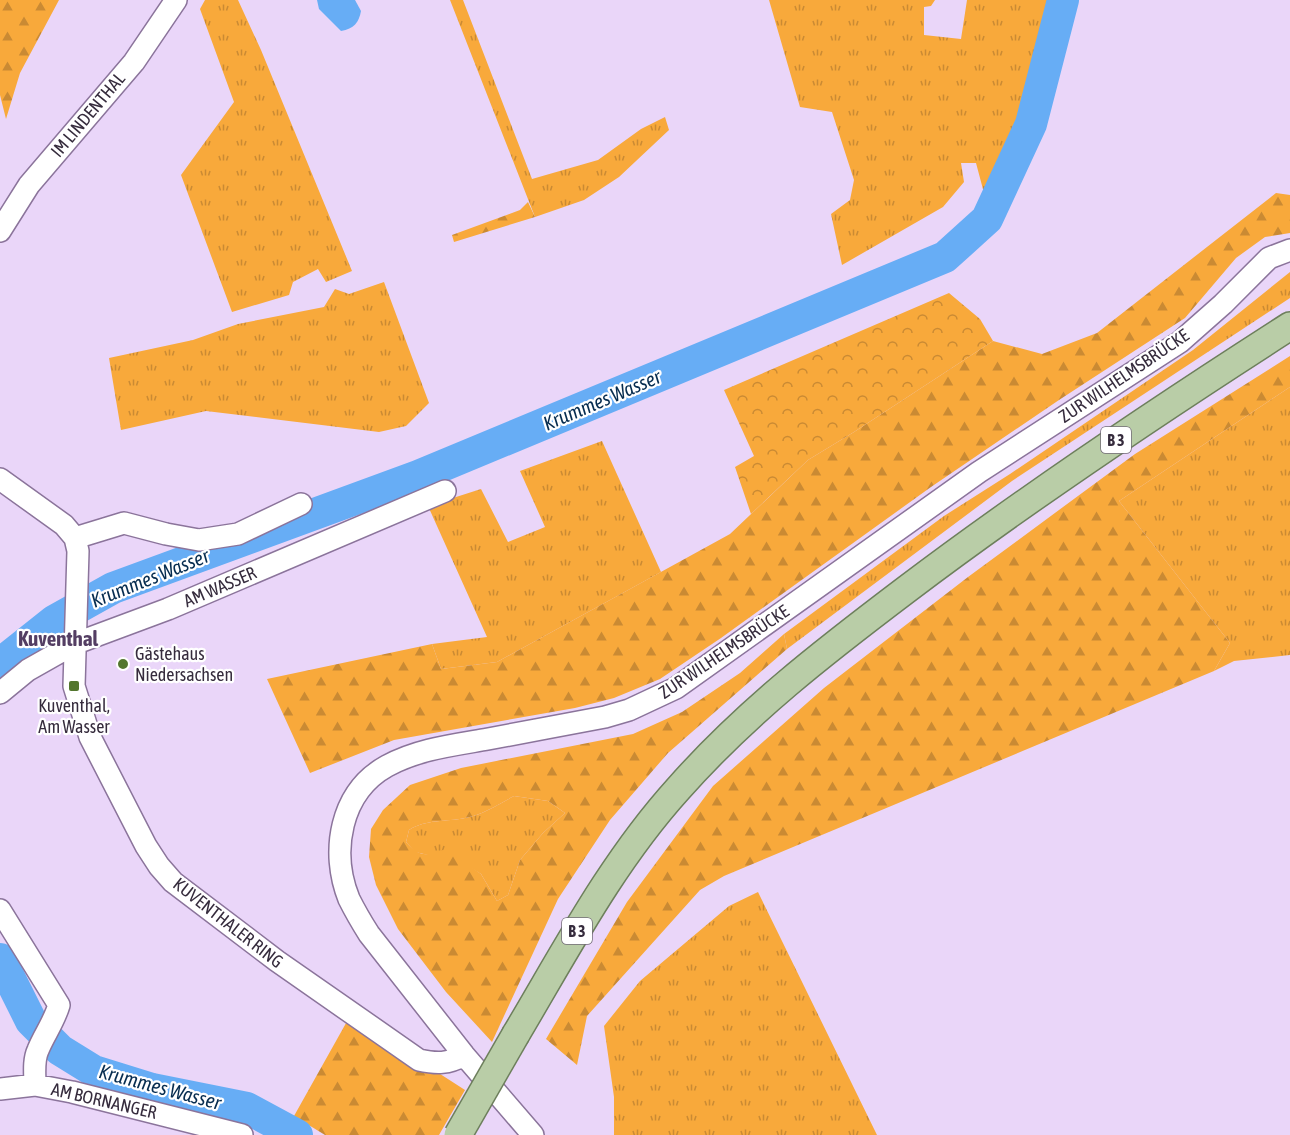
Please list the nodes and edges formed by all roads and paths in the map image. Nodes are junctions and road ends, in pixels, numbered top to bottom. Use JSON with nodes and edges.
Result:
{"nodes":[{"id":1,"x":176,"y":0,"type":"edge"},
{"id":2,"x":0,"y":231,"type":"edge"},
{"id":3,"x":1290,"y":250,"type":"edge"},
{"id":4,"x":1290,"y":326,"type":"edge"},
{"id":5,"x":0,"y":479,"type":"edge"},
{"id":6,"x":445,"y":491,"type":"dead end"},
{"id":7,"x":301,"y":504,"type":"dead end"},
{"id":8,"x":75,"y":538,"type":"junction"},
{"id":9,"x":75,"y":644,"type":"junction"},
{"id":10,"x":0,"y":693,"type":"edge"},
{"id":11,"x":0,"y":910,"type":"edge"},
{"id":12,"x":464,"y":1055,"type":"junction"},
{"id":13,"x":487,"y":1082,"type":"junction"},
{"id":14,"x":35,"y":1085,"type":"junction"},
{"id":15,"x":0,"y":1089,"type":"edge"},
{"id":16,"x":242,"y":1135,"type":"edge"},
{"id":17,"x":457,"y":1135,"type":"edge"},
{"id":18,"x":532,"y":1135,"type":"edge"}],
"edges":[{"from":1,"to":2,"type":"street","name":"IM LINDENTHAL"},
{"from":3,"to":12,"type":"street","name":"ZUR WILHELMSBRÜCKE"},
{"from":4,"to":17,"type":"main road","number":"B 3","bridge":true},
{"from":5,"to":8,"type":"street"},
{"from":6,"to":9,"type":"street","name":"AM WASSER"},
{"from":7,"to":8,"type":"street"},
{"from":8,"to":9,"type":"street","name":"KUVENTHALER RING"},
{"from":9,"to":10,"type":"street","name":"AM WASSER"},
{"from":9,"to":12,"type":"street","name":"KUVENTHALER RING"},
{"from":11,"to":14,"type":"street"},
{"from":12,"to":13,"type":"street","name":"ZUR WILHELMSBRÜCKE"},
{"from":13,"to":17,"type":"street","bridge":true},
{"from":13,"to":18,"type":"street","name":"ZUR WILHELMSBRÜCKE"},
{"from":14,"to":15,"type":"street","name":"AM BORNANGER"},
{"from":14,"to":16,"type":"street","name":"AM BORNANGER"}]}
